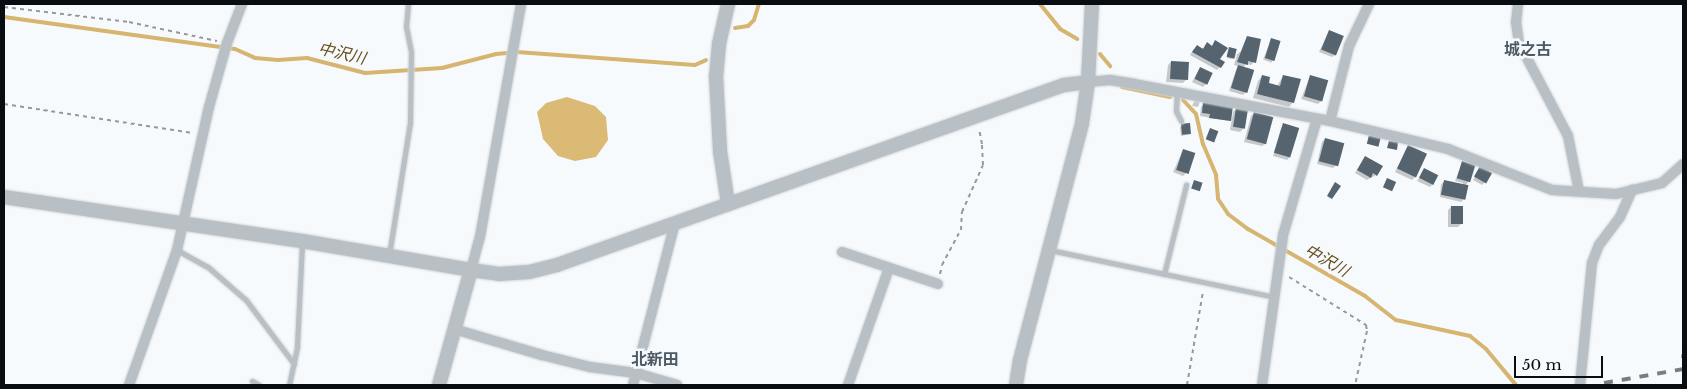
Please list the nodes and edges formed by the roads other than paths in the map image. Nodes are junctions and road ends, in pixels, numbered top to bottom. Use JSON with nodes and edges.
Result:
{"nodes":[{"id":1,"x":242,"y":4,"type":"edge"},
{"id":2,"x":408,"y":4,"type":"edge"},
{"id":3,"x":521,"y":4,"type":"edge"},
{"id":4,"x":728,"y":4,"type":"edge"},
{"id":5,"x":1092,"y":4,"type":"edge"},
{"id":6,"x":1369,"y":4,"type":"edge"},
{"id":7,"x":1518,"y":4,"type":"edge"},
{"id":8,"x":1088,"y":82,"type":"junction"},
{"id":9,"x":1177,"y":92,"type":"junction"},
{"id":10,"x":1317,"y":119,"type":"junction"},
{"id":11,"x":1180,"y":120,"type":"dead end"},
{"id":12,"x":1330,"y":121,"type":"junction"},
{"id":13,"x":1683,"y":164,"type":"edge"},
{"id":14,"x":1186,"y":185,"type":"dead end"},
{"id":15,"x":1632,"y":190,"type":"junction"},
{"id":16,"x":1579,"y":191,"type":"junction"},
{"id":17,"x":4,"y":198,"type":"edge"},
{"id":18,"x":728,"y":204,"type":"junction"},
{"id":19,"x":675,"y":223,"type":"junction"},
{"id":20,"x":184,"y":225,"type":"junction"},
{"id":21,"x":302,"y":241,"type":"junction"},
{"id":22,"x":1048,"y":249,"type":"junction"},
{"id":23,"x":177,"y":250,"type":"junction"},
{"id":24,"x":842,"y":252,"type":"dead end"},
{"id":25,"x":389,"y":256,"type":"junction"},
{"id":26,"x":889,"y":268,"type":"junction"},
{"id":27,"x":471,"y":270,"type":"junction"},
{"id":28,"x":1164,"y":274,"type":"junction"},
{"id":29,"x":938,"y":284,"type":"road end"},
{"id":30,"x":1274,"y":297,"type":"junction"},
{"id":31,"x":454,"y":329,"type":"junction"},
{"id":32,"x":294,"y":364,"type":"junction"},
{"id":33,"x":636,"y":373,"type":"junction"},
{"id":34,"x":252,"y":381,"type":"dead end"},
{"id":35,"x":129,"y":385,"type":"edge"},
{"id":36,"x":259,"y":385,"type":"edge"},
{"id":37,"x":289,"y":385,"type":"edge"},
{"id":38,"x":439,"y":385,"type":"edge"},
{"id":39,"x":633,"y":385,"type":"edge"},
{"id":40,"x":678,"y":385,"type":"edge"},
{"id":41,"x":848,"y":385,"type":"edge"},
{"id":42,"x":1016,"y":385,"type":"edge"},
{"id":43,"x":1262,"y":385,"type":"edge"},
{"id":44,"x":1580,"y":385,"type":"edge"}],
"edges":[{"from":1,"to":20,"type":"street"},
{"from":2,"to":25,"type":"lane"},
{"from":3,"to":27,"type":"street"},
{"from":4,"to":18,"type":"street"},
{"from":5,"to":8,"type":"street"},
{"from":6,"to":12,"type":"street"},
{"from":7,"to":16,"type":"street"},
{"from":8,"to":9,"type":"street"},
{"from":8,"to":18,"type":"street"},
{"from":8,"to":22,"type":"street"},
{"from":9,"to":10,"type":"street"},
{"from":9,"to":11,"type":"lane"},
{"from":10,"to":12,"type":"street"},
{"from":10,"to":30,"type":"street"},
{"from":12,"to":16,"type":"street"},
{"from":13,"to":15,"type":"street"},
{"from":14,"to":28,"type":"lane"},
{"from":15,"to":16,"type":"street"},
{"from":15,"to":44,"type":"street"},
{"from":17,"to":20,"type":"street"},
{"from":18,"to":19,"type":"street"},
{"from":19,"to":27,"type":"street"},
{"from":19,"to":33,"type":"street"},
{"from":20,"to":21,"type":"street"},
{"from":20,"to":23,"type":"street"},
{"from":21,"to":25,"type":"street"},
{"from":21,"to":32,"type":"lane"},
{"from":22,"to":28,"type":"lane"},
{"from":22,"to":42,"type":"street"},
{"from":23,"to":32,"type":"lane"},
{"from":23,"to":35,"type":"street"},
{"from":24,"to":26,"type":"street"},
{"from":25,"to":27,"type":"street"},
{"from":26,"to":29,"type":"street"},
{"from":26,"to":41,"type":"street"},
{"from":27,"to":31,"type":"street"},
{"from":28,"to":30,"type":"lane"},
{"from":30,"to":43,"type":"street"},
{"from":31,"to":33,"type":"street"},
{"from":31,"to":38,"type":"street"},
{"from":32,"to":37,"type":"lane"},
{"from":33,"to":39,"type":"street"},
{"from":33,"to":40,"type":"street"},
{"from":34,"to":36,"type":"lane"}]}
